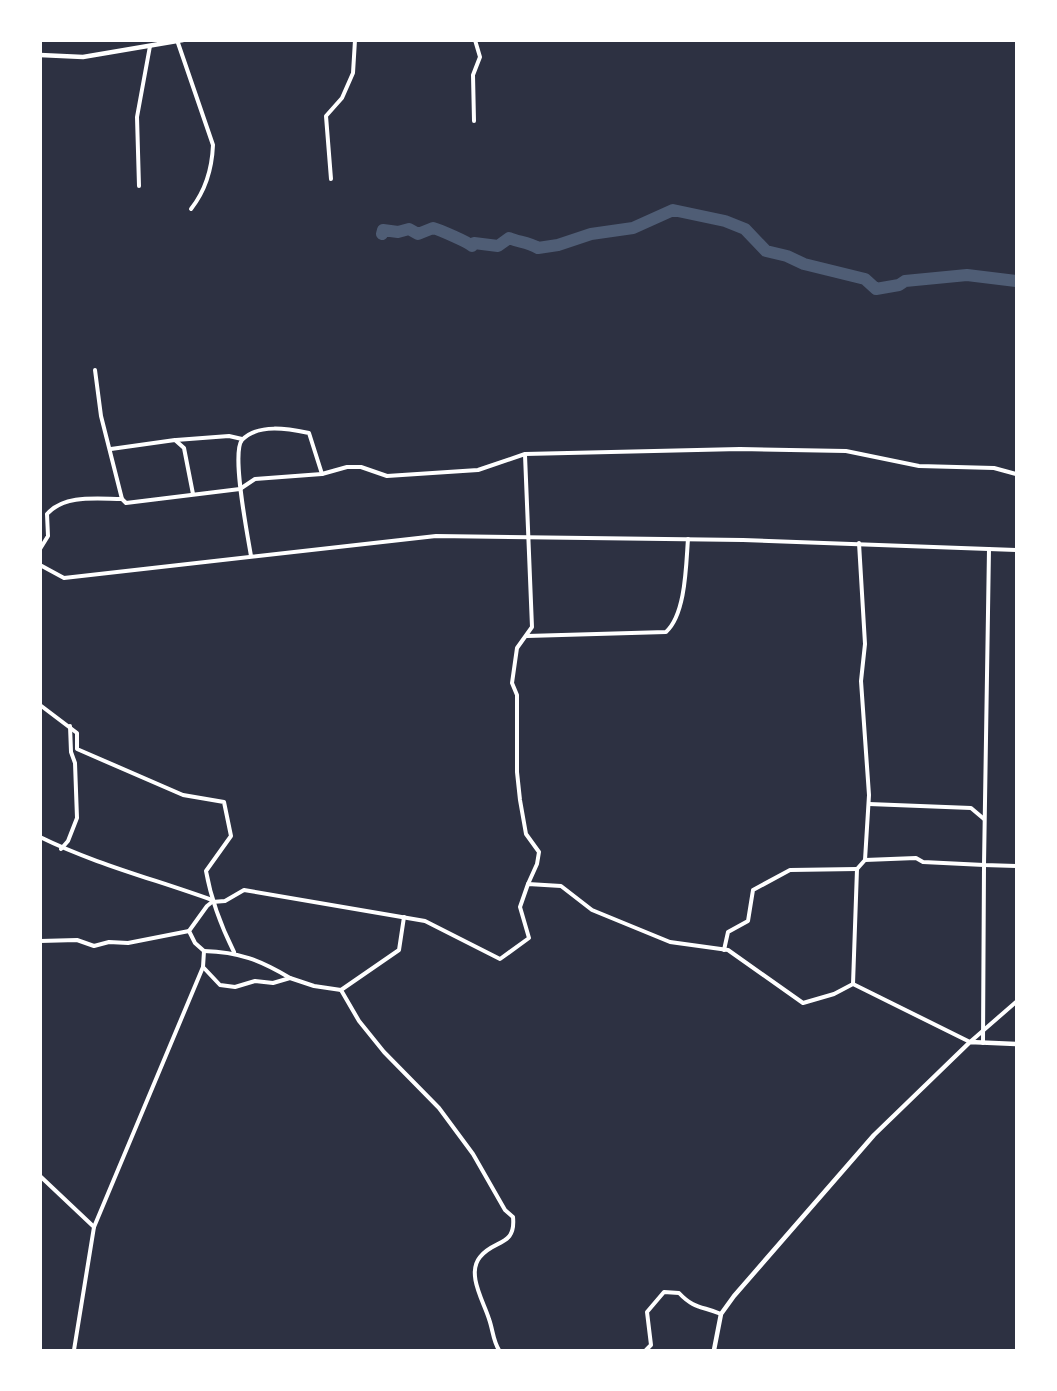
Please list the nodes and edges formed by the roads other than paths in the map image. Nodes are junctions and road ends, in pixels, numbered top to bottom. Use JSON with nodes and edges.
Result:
{"nodes":[{"id":1,"x":355,"y":40,"type":"edge"},
{"id":2,"x":475,"y":40,"type":"edge"},
{"id":3,"x":179,"y":41,"type":"edge"},
{"id":4,"x":150,"y":46,"type":"junction"},
{"id":5,"x":40,"y":55,"type":"edge"},
{"id":6,"x":474,"y":121,"type":"dead end"},
{"id":7,"x":331,"y":179,"type":"dead end"},
{"id":8,"x":139,"y":186,"type":"dead end"},
{"id":9,"x":191,"y":209,"type":"dead end"},
{"id":10,"x":95,"y":370,"type":"dead end"},
{"id":11,"x":243,"y":439,"type":"junction"},
{"id":12,"x":175,"y":440,"type":"junction"},
{"id":13,"x":111,"y":449,"type":"junction"},
{"id":14,"x":525,"y":454,"type":"junction"},
{"id":15,"x":322,"y":474,"type":"junction"},
{"id":16,"x":1017,"y":474,"type":"edge"},
{"id":17,"x":240,"y":489,"type":"junction"},
{"id":18,"x":193,"y":494,"type":"junction"},
{"id":19,"x":122,"y":499,"type":"junction"},
{"id":20,"x":526,"y":536,"type":"junction"},
{"id":21,"x":688,"y":539,"type":"junction"},
{"id":22,"x":860,"y":543,"type":"junction"},
{"id":23,"x":40,"y":549,"type":"edge"},
{"id":24,"x":989,"y":549,"type":"junction"},
{"id":25,"x":1017,"y":550,"type":"edge"},
{"id":26,"x":251,"y":556,"type":"junction"},
{"id":27,"x":40,"y":565,"type":"edge"},
{"id":28,"x":527,"y":636,"type":"junction"},
{"id":29,"x":40,"y":705,"type":"edge"},
{"id":30,"x":70,"y":726,"type":"junction"},
{"id":31,"x":869,"y":804,"type":"junction"},
{"id":32,"x":985,"y":819,"type":"junction"},
{"id":33,"x":40,"y":837,"type":"edge"},
{"id":34,"x":61,"y":849,"type":"junction"},
{"id":35,"x":865,"y":860,"type":"junction"},
{"id":36,"x":984,"y":864,"type":"junction"},
{"id":37,"x":1017,"y":866,"type":"edge"},
{"id":38,"x":857,"y":869,"type":"junction"},
{"id":39,"x":528,"y":884,"type":"junction"},
{"id":40,"x":212,"y":901,"type":"junction"},
{"id":41,"x":404,"y":917,"type":"junction"},
{"id":42,"x":189,"y":931,"type":"junction"},
{"id":43,"x":40,"y":941,"type":"edge"},
{"id":44,"x":724,"y":950,"type":"junction"},
{"id":45,"x":204,"y":951,"type":"junction"},
{"id":46,"x":234,"y":952,"type":"junction"},
{"id":47,"x":203,"y":967,"type":"junction"},
{"id":48,"x":290,"y":978,"type":"junction"},
{"id":49,"x":853,"y":984,"type":"junction"},
{"id":50,"x":341,"y":990,"type":"junction"},
{"id":51,"x":1017,"y":1002,"type":"edge"},
{"id":52,"x":983,"y":1031,"type":"junction"},
{"id":53,"x":970,"y":1042,"type":"junction"},
{"id":54,"x":983,"y":1043,"type":"junction"},
{"id":55,"x":1017,"y":1044,"type":"edge"},
{"id":56,"x":40,"y":1176,"type":"edge"},
{"id":57,"x":94,"y":1227,"type":"junction"},
{"id":58,"x":721,"y":1314,"type":"junction"},
{"id":59,"x":74,"y":1350,"type":"edge"},
{"id":60,"x":499,"y":1350,"type":"edge"},
{"id":61,"x":646,"y":1350,"type":"edge"},
{"id":62,"x":714,"y":1350,"type":"edge"}],
"edges":[{"from":1,"to":7,"type":"street"},
{"from":2,"to":6,"type":"street"},
{"from":3,"to":4,"type":"street"},
{"from":3,"to":9,"type":"street"},
{"from":4,"to":5,"type":"street"},
{"from":4,"to":8,"type":"street"},
{"from":10,"to":13,"type":"street"},
{"from":11,"to":12,"type":"street"},
{"from":11,"to":15,"type":"street"},
{"from":11,"to":17,"type":"street"},
{"from":12,"to":13,"type":"street"},
{"from":12,"to":18,"type":"street"},
{"from":13,"to":19,"type":"street"},
{"from":14,"to":15,"type":"street"},
{"from":14,"to":16,"type":"street"},
{"from":14,"to":20,"type":"street"},
{"from":15,"to":17,"type":"street"},
{"from":17,"to":18,"type":"street"},
{"from":17,"to":26,"type":"street"},
{"from":18,"to":19,"type":"street"},
{"from":19,"to":23,"type":"street"},
{"from":20,"to":21,"type":"street"},
{"from":20,"to":26,"type":"street"},
{"from":20,"to":28,"type":"street"},
{"from":21,"to":22,"type":"street"},
{"from":21,"to":28,"type":"street"},
{"from":22,"to":24,"type":"street"},
{"from":22,"to":31,"type":"street"},
{"from":24,"to":25,"type":"street"},
{"from":24,"to":32,"type":"street"},
{"from":26,"to":27,"type":"street"},
{"from":28,"to":39,"type":"street"},
{"from":29,"to":30,"type":"street"},
{"from":30,"to":34,"type":"street"},
{"from":30,"to":40,"type":"street"},
{"from":31,"to":32,"type":"street"},
{"from":31,"to":35,"type":"street"},
{"from":32,"to":36,"type":"street"},
{"from":33,"to":34,"type":"street"},
{"from":34,"to":40,"type":"street"},
{"from":35,"to":36,"type":"street"},
{"from":35,"to":38,"type":"street"},
{"from":36,"to":37,"type":"street"},
{"from":36,"to":52,"type":"street"},
{"from":38,"to":44,"type":"street"},
{"from":38,"to":49,"type":"street"},
{"from":39,"to":41,"type":"street"},
{"from":39,"to":44,"type":"street"},
{"from":40,"to":41,"type":"street"},
{"from":40,"to":42,"type":"street"},
{"from":40,"to":46,"type":"street"},
{"from":41,"to":50,"type":"street"},
{"from":42,"to":43,"type":"street"},
{"from":42,"to":45,"type":"street"},
{"from":44,"to":49,"type":"street"},
{"from":45,"to":46,"type":"street"},
{"from":45,"to":47,"type":"street"},
{"from":46,"to":48,"type":"street"},
{"from":47,"to":48,"type":"street"},
{"from":47,"to":57,"type":"street"},
{"from":48,"to":50,"type":"street"},
{"from":49,"to":53,"type":"street"},
{"from":50,"to":60,"type":"street"},
{"from":51,"to":52,"type":"street"},
{"from":52,"to":53,"type":"street"},
{"from":52,"to":54,"type":"street"},
{"from":53,"to":54,"type":"street"},
{"from":53,"to":58,"type":"street"},
{"from":54,"to":55,"type":"street"},
{"from":56,"to":57,"type":"street"},
{"from":57,"to":59,"type":"street"},
{"from":58,"to":61,"type":"street"},
{"from":58,"to":62,"type":"street"}]}
